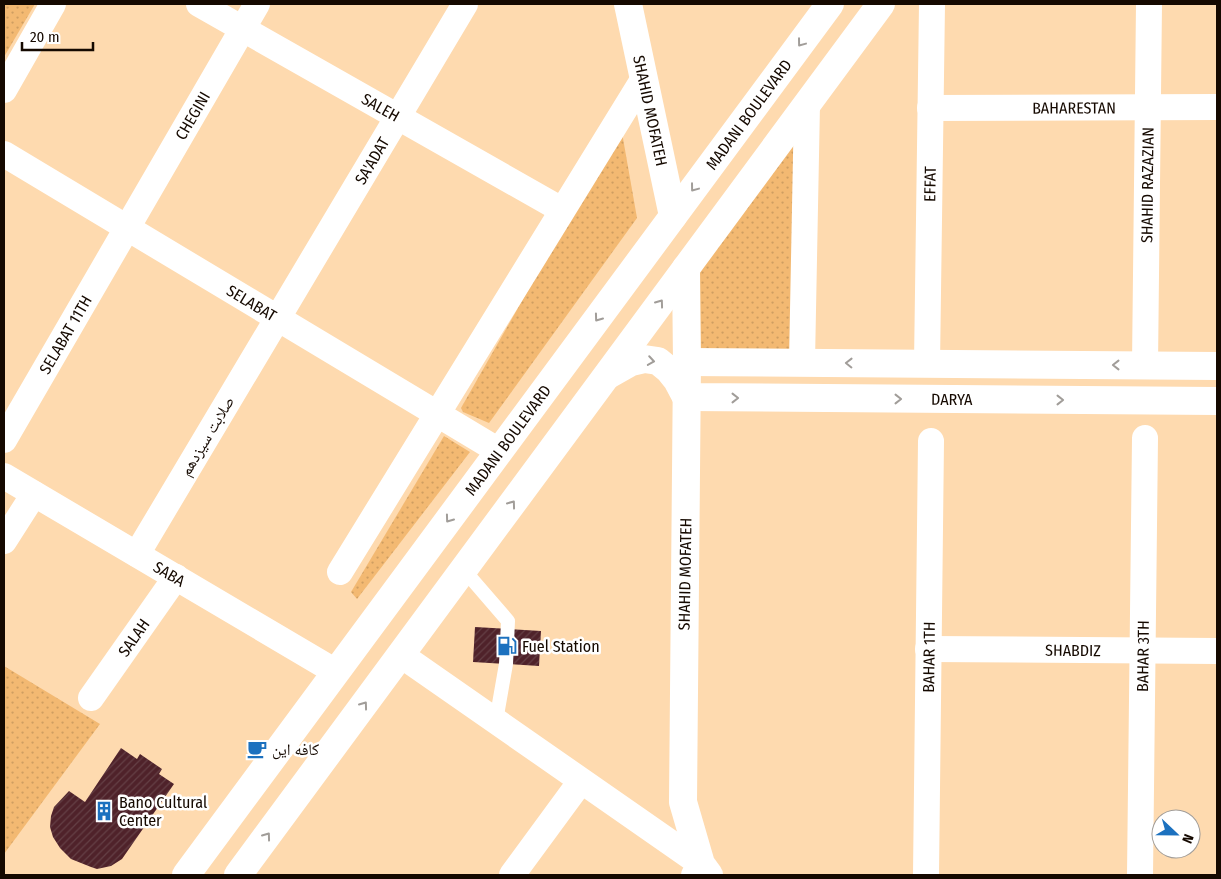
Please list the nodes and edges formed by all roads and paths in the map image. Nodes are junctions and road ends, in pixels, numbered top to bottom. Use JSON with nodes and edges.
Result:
{"nodes":[{"id":1,"x":53,"y":4,"type":"edge"},
{"id":2,"x":200,"y":4,"type":"edge"},
{"id":3,"x":257,"y":4,"type":"edge"},
{"id":4,"x":465,"y":4,"type":"edge"},
{"id":5,"x":628,"y":4,"type":"edge"},
{"id":6,"x":830,"y":4,"type":"edge"},
{"id":7,"x":881,"y":4,"type":"edge"},
{"id":8,"x":932,"y":4,"type":"edge"},
{"id":9,"x":1149,"y":4,"type":"edge"},
{"id":10,"x":242,"y":28,"type":"junction"},
{"id":11,"x":644,"y":78,"type":"junction"},
{"id":12,"x":4,"y":90,"type":"edge"},
{"id":13,"x":807,"y":104,"type":"junction"},
{"id":14,"x":1148,"y":107,"type":"junction"},
{"id":15,"x":1217,"y":107,"type":"edge"},
{"id":16,"x":930,"y":108,"type":"junction"},
{"id":17,"x":398,"y":116,"type":"junction"},
{"id":18,"x":4,"y":154,"type":"edge"},
{"id":19,"x":562,"y":210,"type":"junction"},
{"id":20,"x":673,"y":216,"type":"junction"},
{"id":21,"x":127,"y":228,"type":"junction"},
{"id":22,"x":686,"y":268,"type":"junction"},
{"id":23,"x":278,"y":318,"type":"junction"},
{"id":24,"x":687,"y":362,"type":"junction"},
{"id":25,"x":802,"y":362,"type":"junction"},
{"id":26,"x":927,"y":364,"type":"junction"},
{"id":27,"x":1145,"y":365,"type":"junction"},
{"id":28,"x":1217,"y":366,"type":"edge"},
{"id":29,"x":559,"y":370,"type":"junction"},
{"id":30,"x":600,"y":386,"type":"junction"},
{"id":31,"x":686,"y":397,"type":"junction"},
{"id":32,"x":1145,"y":401,"type":"junction"},
{"id":33,"x":1217,"y":401,"type":"edge"},
{"id":34,"x":437,"y":414,"type":"junction"},
{"id":35,"x":1145,"y":438,"type":"dead end"},
{"id":36,"x":4,"y":440,"type":"edge"},
{"id":37,"x":931,"y":441,"type":"dead end"},
{"id":38,"x":499,"y":451,"type":"junction"},
{"id":39,"x":4,"y":476,"type":"edge"},
{"id":40,"x":34,"y":494,"type":"junction"},
{"id":41,"x":4,"y":541,"type":"edge"},
{"id":42,"x":137,"y":554,"type":"junction"},
{"id":43,"x":464,"y":570,"type":"junction"},
{"id":44,"x":340,"y":572,"type":"dead end"},
{"id":45,"x":176,"y":577,"type":"junction"},
{"id":46,"x":928,"y":649,"type":"junction"},
{"id":47,"x":1142,"y":651,"type":"junction"},
{"id":48,"x":1217,"y":651,"type":"edge"},
{"id":49,"x":401,"y":655,"type":"junction"},
{"id":50,"x":336,"y":672,"type":"junction"},
{"id":51,"x":91,"y":698,"type":"dead end"},
{"id":52,"x":496,"y":722,"type":"junction"},
{"id":53,"x":582,"y":781,"type":"junction"},
{"id":54,"x":701,"y":872,"type":"edge"},
{"id":55,"x":186,"y":875,"type":"edge"},
{"id":56,"x":238,"y":875,"type":"edge"},
{"id":57,"x":512,"y":875,"type":"edge"},
{"id":58,"x":926,"y":875,"type":"edge"},
{"id":59,"x":1140,"y":875,"type":"edge"}],
"edges":[{"from":1,"to":12,"type":"street"},
{"from":2,"to":10,"type":"street","name":"SALEH"},
{"from":3,"to":10,"type":"street","name":"CHEGINI"},
{"from":4,"to":17,"type":"street","name":"SA'ADAT"},
{"from":5,"to":11,"type":"street","name":"SHAHID MOFATEH"},
{"from":6,"to":20,"type":"street","name":"MADANI BOULEVARD","one_way":true},
{"from":7,"to":13,"type":"street"},
{"from":8,"to":16,"type":"street","name":"EFFAT"},
{"from":9,"to":14,"type":"street","name":"SHAHID RAZAZIAN"},
{"from":10,"to":17,"type":"street","name":"SALEH"},
{"from":10,"to":21,"type":"street","name":"CHEGINI"},
{"from":11,"to":19,"type":"street"},
{"from":11,"to":20,"type":"street","name":"SHAHID MOFATEH"},
{"from":13,"to":22,"type":"street"},
{"from":13,"to":25,"type":"street"},
{"from":14,"to":15,"type":"street","name":"BAHARESTAN"},
{"from":14,"to":16,"type":"street","name":"BAHARESTAN"},
{"from":14,"to":27,"type":"street","name":"SHAHID RAZAZIAN"},
{"from":16,"to":26,"type":"street","name":"EFFAT"},
{"from":17,"to":19,"type":"street","name":"SALEH"},
{"from":17,"to":23,"type":"street","name":"SA'ADAT"},
{"from":18,"to":21,"type":"street","name":"SELABAT"},
{"from":19,"to":34,"type":"street"},
{"from":20,"to":29,"type":"street","name":"MADANI BOULEVARD","one_way":true},
{"from":21,"to":23,"type":"street","name":"SELABAT"},
{"from":21,"to":36,"type":"street","name":"SELABAT 11TH"},
{"from":22,"to":24,"type":"street","name":"SHAHID MOFATEH"},
{"from":30,"to":22,"type":"street","one_way":true},
{"from":23,"to":34,"type":"street","name":"SELABAT"},
{"from":23,"to":42,"type":"street","name":"صلابت سیزدهم"},
{"from":24,"to":25,"type":"street"},
{"from":24,"to":31,"type":"street","name":"SHAHID MOFATEH"},
{"from":26,"to":25,"type":"street","one_way":true},
{"from":27,"to":26,"type":"street","one_way":true},
{"from":27,"to":28,"type":"street"},
{"from":27,"to":32,"type":"street"},
{"from":29,"to":30,"type":"street"},
{"from":29,"to":38,"type":"street","name":"MADANI BOULEVARD"},
{"from":30,"to":31,"type":"street","one_way":true},
{"from":43,"to":30,"type":"street","one_way":true},
{"from":31,"to":32,"type":"street","name":"DARYA","one_way":true},
{"from":31,"to":54,"type":"street","name":"SHAHID MOFATEH"},
{"from":32,"to":33,"type":"street","name":"DARYA"},
{"from":34,"to":38,"type":"street","name":"SELABAT"},
{"from":34,"to":44,"type":"street"},
{"from":35,"to":47,"type":"street","name":"BAHAR 3TH"},
{"from":37,"to":46,"type":"street","name":"BAHAR 1TH"},
{"from":38,"to":50,"type":"street","name":"MADANI BOULEVARD","one_way":true},
{"from":39,"to":40,"type":"street","name":"SABA"},
{"from":40,"to":41,"type":"street"},
{"from":40,"to":42,"type":"street","name":"SABA"},
{"from":42,"to":45,"type":"street","name":"SABA"},
{"from":43,"to":49,"type":"street"},
{"from":43,"to":52,"type":"lane"},
{"from":45,"to":50,"type":"street","name":"SABA"},
{"from":45,"to":51,"type":"street","name":"SALAH"},
{"from":46,"to":47,"type":"street","name":"SHABDIZ"},
{"from":46,"to":58,"type":"street","name":"BAHAR 1TH"},
{"from":47,"to":48,"type":"street","name":"SHABDIZ"},
{"from":47,"to":59,"type":"street","name":"BAHAR 3TH"},
{"from":49,"to":52,"type":"street"},
{"from":56,"to":49,"type":"street","one_way":true},
{"from":50,"to":55,"type":"street","name":"MADANI BOULEVARD"},
{"from":52,"to":53,"type":"street"},
{"from":53,"to":54,"type":"street"},
{"from":53,"to":57,"type":"street"}]}
